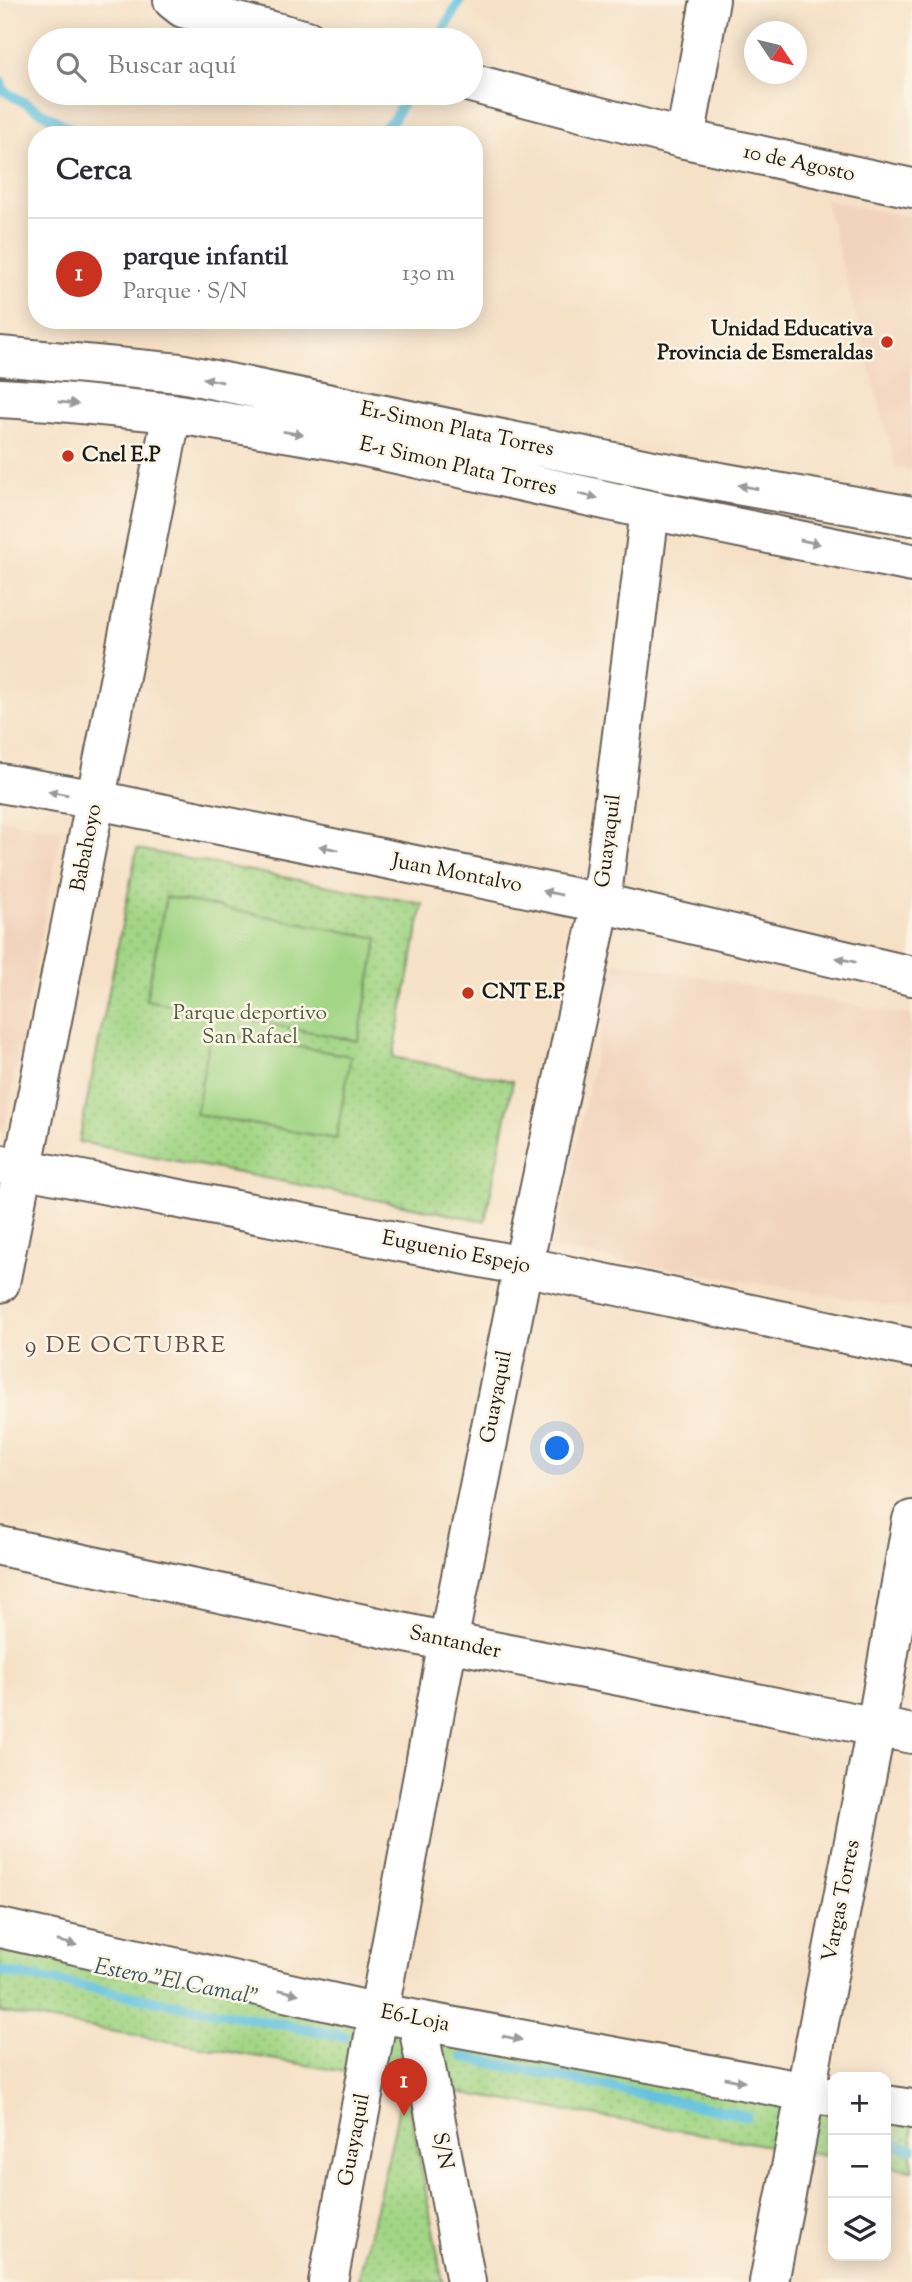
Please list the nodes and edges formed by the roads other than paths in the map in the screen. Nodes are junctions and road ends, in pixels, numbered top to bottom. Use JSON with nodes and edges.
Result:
{"nodes":[{"id":1,"x":173,"y":0,"type":"edge"},
{"id":2,"x":710,"y":0,"type":"edge"},
{"id":3,"x":260,"y":28,"type":"edge"},
{"id":4,"x":483,"y":86,"type":"edge"},
{"id":5,"x":685,"y":139,"type":"junction"},
{"id":6,"x":912,"y":188,"type":"edge"},
{"id":7,"x":0,"y":356,"type":"edge"},
{"id":8,"x":0,"y":398,"type":"edge"},
{"id":9,"x":172,"y":413,"type":"junction"},
{"id":10,"x":650,"y":510,"type":"junction"},
{"id":11,"x":912,"y":516,"type":"edge"},
{"id":12,"x":912,"y":563,"type":"edge"},
{"id":13,"x":0,"y":783,"type":"edge"},
{"id":14,"x":97,"y":800,"type":"junction"},
{"id":15,"x":601,"y":903,"type":"junction"},
{"id":16,"x":912,"y":976,"type":"edge"},
{"id":17,"x":12,"y":1166,"type":"edge"},
{"id":18,"x":523,"y":1266,"type":"junction"},
{"id":19,"x":0,"y":1283,"type":"edge"},
{"id":20,"x":912,"y":1348,"type":"edge"},
{"id":21,"x":912,"y":1520,"type":"edge"},
{"id":22,"x":0,"y":1546,"type":"edge"},
{"id":23,"x":448,"y":1642,"type":"junction"},
{"id":24,"x":894,"y":1731,"type":"edge"},
{"id":25,"x":0,"y":1928,"type":"edge"},
{"id":26,"x":379,"y":2012,"type":"junction"},
{"id":27,"x":417,"y":2020,"type":"junction"},
{"id":28,"x":818,"y":2095,"type":"edge"},
{"id":29,"x":891,"y":2106,"type":"edge"},
{"id":30,"x":912,"y":2109,"type":"edge"},
{"id":31,"x":328,"y":2282,"type":"edge"},
{"id":32,"x":466,"y":2282,"type":"edge"},
{"id":33,"x":769,"y":2282,"type":"edge"}],
"edges":[{"from":1,"to":3,"type":"main road"},
{"from":2,"to":5,"type":"main road"},
{"from":4,"to":5,"type":"main road","name":"10 de Agosto"},
{"from":5,"to":6,"type":"main road","name":"10 de Agosto"},
{"from":11,"to":7,"type":"main road","name":"E1-Simon Plata Torres","one_way":true},
{"from":8,"to":9,"type":"main road","name":"E-1 Simon Plata Torres","one_way":true},
{"from":9,"to":10,"type":"main road","name":"E-1 Simon Plata Torres","one_way":true},
{"from":9,"to":14,"type":"main road","name":"Babahoyo"},
{"from":10,"to":12,"type":"main road","name":"E-1 Simon Plata Torres","one_way":true},
{"from":10,"to":15,"type":"main road","name":"Guayaquil"},
{"from":14,"to":13,"type":"main road","name":"Juan Montalvo","one_way":true},
{"from":15,"to":14,"type":"main road","name":"Juan Montalvo","one_way":true},
{"from":14,"to":17,"type":"main road","name":"Babahoyo"},
{"from":16,"to":15,"type":"main road","name":"Juan Montalvo","one_way":true},
{"from":15,"to":18,"type":"main road","name":"Guayaquil"},
{"from":17,"to":18,"type":"main road","name":"Euguenio Espejo"},
{"from":17,"to":19,"type":"main road","name":"Babahoyo"},
{"from":18,"to":20,"type":"main road","name":"Euguenio Espejo"},
{"from":18,"to":23,"type":"main road","name":"Guayaquil"},
{"from":21,"to":24,"type":"main road","name":"Vargas Torres"},
{"from":22,"to":23,"type":"main road","name":"Santander"},
{"from":23,"to":24,"type":"main road","name":"Santander"},
{"from":23,"to":26,"type":"main road","name":"Guayaquil"},
{"from":24,"to":28,"type":"main road","name":"Vargas Torres"},
{"from":25,"to":26,"type":"main road","name":"E6-Loja","one_way":true},
{"from":26,"to":27,"type":"main road","name":"E6-Loja"},
{"from":26,"to":31,"type":"main road","name":"Guayaquil"},
{"from":27,"to":28,"type":"main road","name":"E6-Loja","one_way":true},
{"from":27,"to":32,"type":"main road","name":"S/N"},
{"from":28,"to":33,"type":"main road","name":"Vargas Torres"},
{"from":29,"to":30,"type":"main road"}]}
